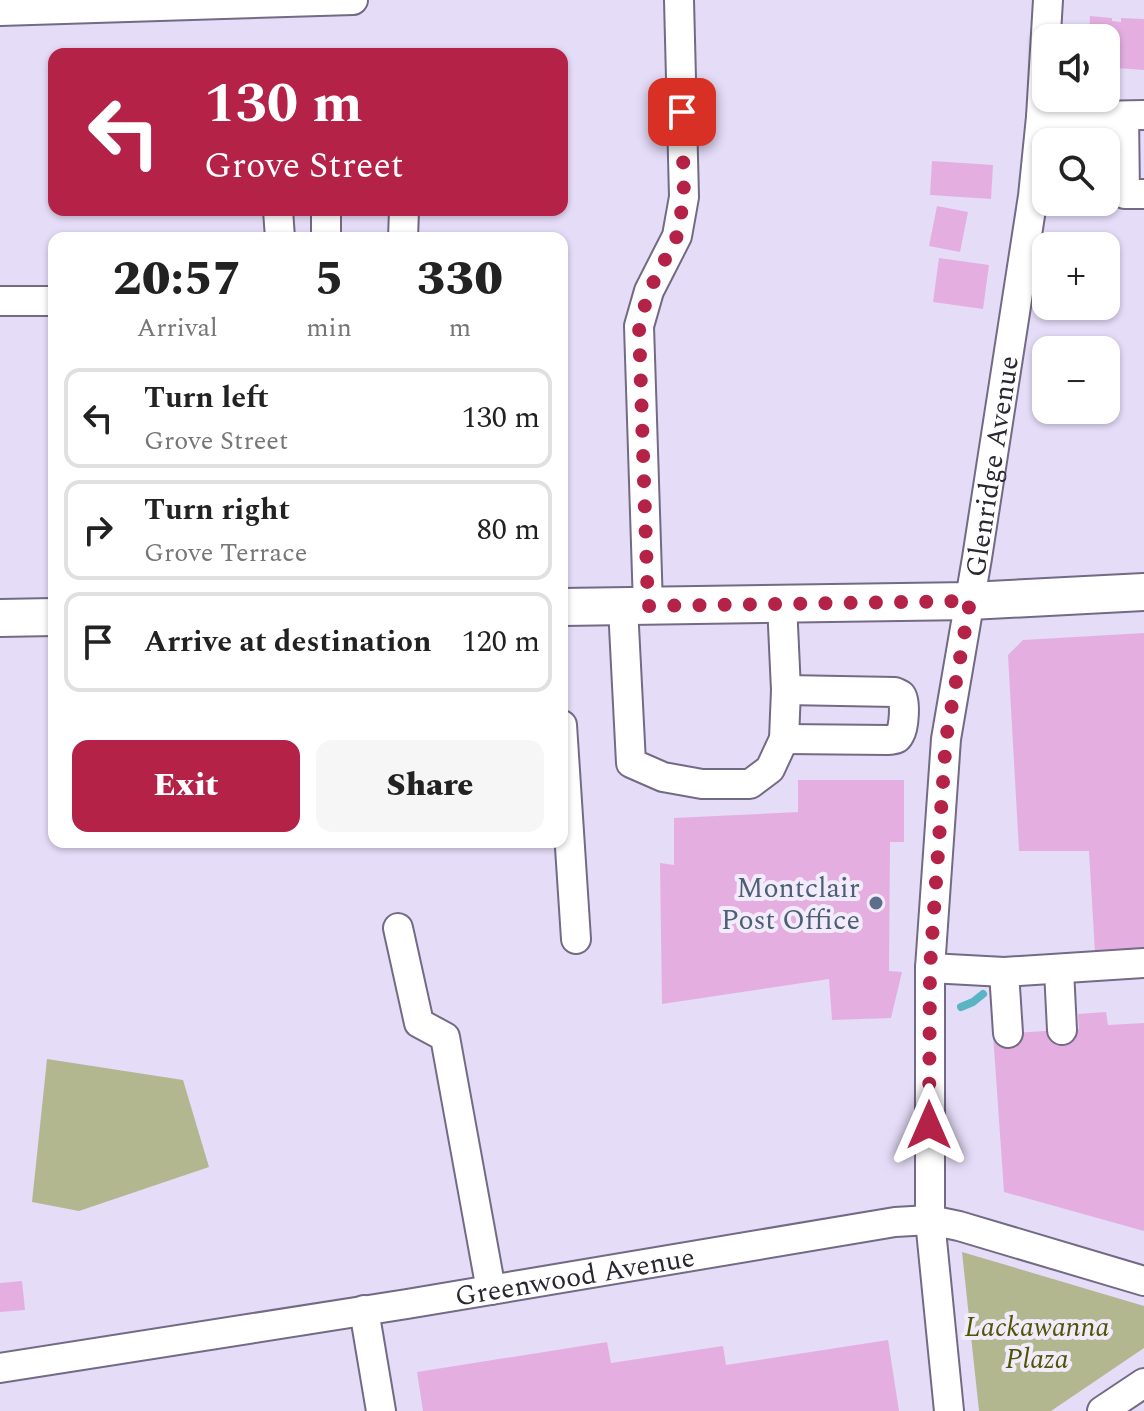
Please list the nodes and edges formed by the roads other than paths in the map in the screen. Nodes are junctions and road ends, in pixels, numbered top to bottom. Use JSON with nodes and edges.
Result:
{"nodes":[{"id":1,"x":353,"y":0,"type":"edge"},
{"id":2,"x":679,"y":0,"type":"edge"},
{"id":3,"x":1048,"y":0,"type":"edge"},
{"id":4,"x":0,"y":11,"type":"edge"},
{"id":5,"x":1134,"y":116,"type":"edge"},
{"id":6,"x":1041,"y":117,"type":"junction"},
{"id":7,"x":1144,"y":194,"type":"edge"},
{"id":8,"x":0,"y":301,"type":"edge"},
{"id":9,"x":48,"y":301,"type":"edge"},
{"id":10,"x":1144,"y":592,"type":"edge"},
{"id":11,"x":970,"y":601,"type":"junction"},
{"id":12,"x":782,"y":604,"type":"junction"},
{"id":13,"x":635,"y":606,"type":"junction"},
{"id":14,"x":568,"y":607,"type":"edge"},
{"id":15,"x":48,"y":617,"type":"edge"},
{"id":16,"x":0,"y":618,"type":"edge"},
{"id":17,"x":786,"y":690,"type":"junction"},
{"id":18,"x":784,"y":739,"type":"junction"},
{"id":19,"x":568,"y":817,"type":"edge"},
{"id":20,"x":398,"y":928,"type":"dead end"},
{"id":21,"x":576,"y":939,"type":"dead end"},
{"id":22,"x":1144,"y":963,"type":"edge"},
{"id":23,"x":930,"y":968,"type":"junction"},
{"id":24,"x":1059,"y":970,"type":"junction"},
{"id":25,"x":1004,"y":972,"type":"junction"},
{"id":26,"x":1062,"y":1030,"type":"dead end"},
{"id":27,"x":1008,"y":1033,"type":"dead end"},
{"id":28,"x":930,"y":1220,"type":"junction"},
{"id":29,"x":1144,"y":1281,"type":"edge"},
{"id":30,"x":491,"y":1290,"type":"junction"},
{"id":31,"x":364,"y":1310,"type":"junction"},
{"id":32,"x":0,"y":1368,"type":"edge"},
{"id":33,"x":1144,"y":1383,"type":"edge"},
{"id":34,"x":381,"y":1411,"type":"edge"},
{"id":35,"x":949,"y":1411,"type":"edge"},
{"id":36,"x":1102,"y":1411,"type":"edge"}],
"edges":[{"from":1,"to":4,"type":"street"},
{"from":2,"to":13,"type":"street"},
{"from":3,"to":6,"type":"street","name":"Glenridge Avenue"},
{"from":5,"to":6,"type":"street"},
{"from":5,"to":7,"type":"street"},
{"from":6,"to":11,"type":"street","name":"Glenridge Avenue"},
{"from":8,"to":9,"type":"street"},
{"from":10,"to":11,"type":"main road"},
{"from":11,"to":12,"type":"main road"},
{"from":11,"to":23,"type":"street","name":"Glenridge Avenue"},
{"from":12,"to":13,"type":"main road"},
{"from":12,"to":17,"type":"street"},
{"from":13,"to":14,"type":"main road"},
{"from":13,"to":18,"type":"street"},
{"from":15,"to":16,"type":"main road"},
{"from":17,"to":18,"type":"street"},
{"from":17,"to":18,"type":"street"},
{"from":19,"to":21,"type":"street"},
{"from":20,"to":30,"type":"street"},
{"from":22,"to":24,"type":"street"},
{"from":23,"to":25,"type":"street"},
{"from":23,"to":28,"type":"street","name":"Glenridge Avenue"},
{"from":24,"to":25,"type":"street"},
{"from":24,"to":26,"type":"street"},
{"from":25,"to":27,"type":"street"},
{"from":28,"to":29,"type":"street","name":"Greenwood Avenue"},
{"from":28,"to":30,"type":"street","name":"Greenwood Avenue"},
{"from":28,"to":35,"type":"street","name":"Glenridge Avenue"},
{"from":30,"to":31,"type":"street","name":"Greenwood Avenue"},
{"from":31,"to":32,"type":"street","name":"Greenwood Avenue"},
{"from":31,"to":34,"type":"street"},
{"from":33,"to":36,"type":"street"}]}
